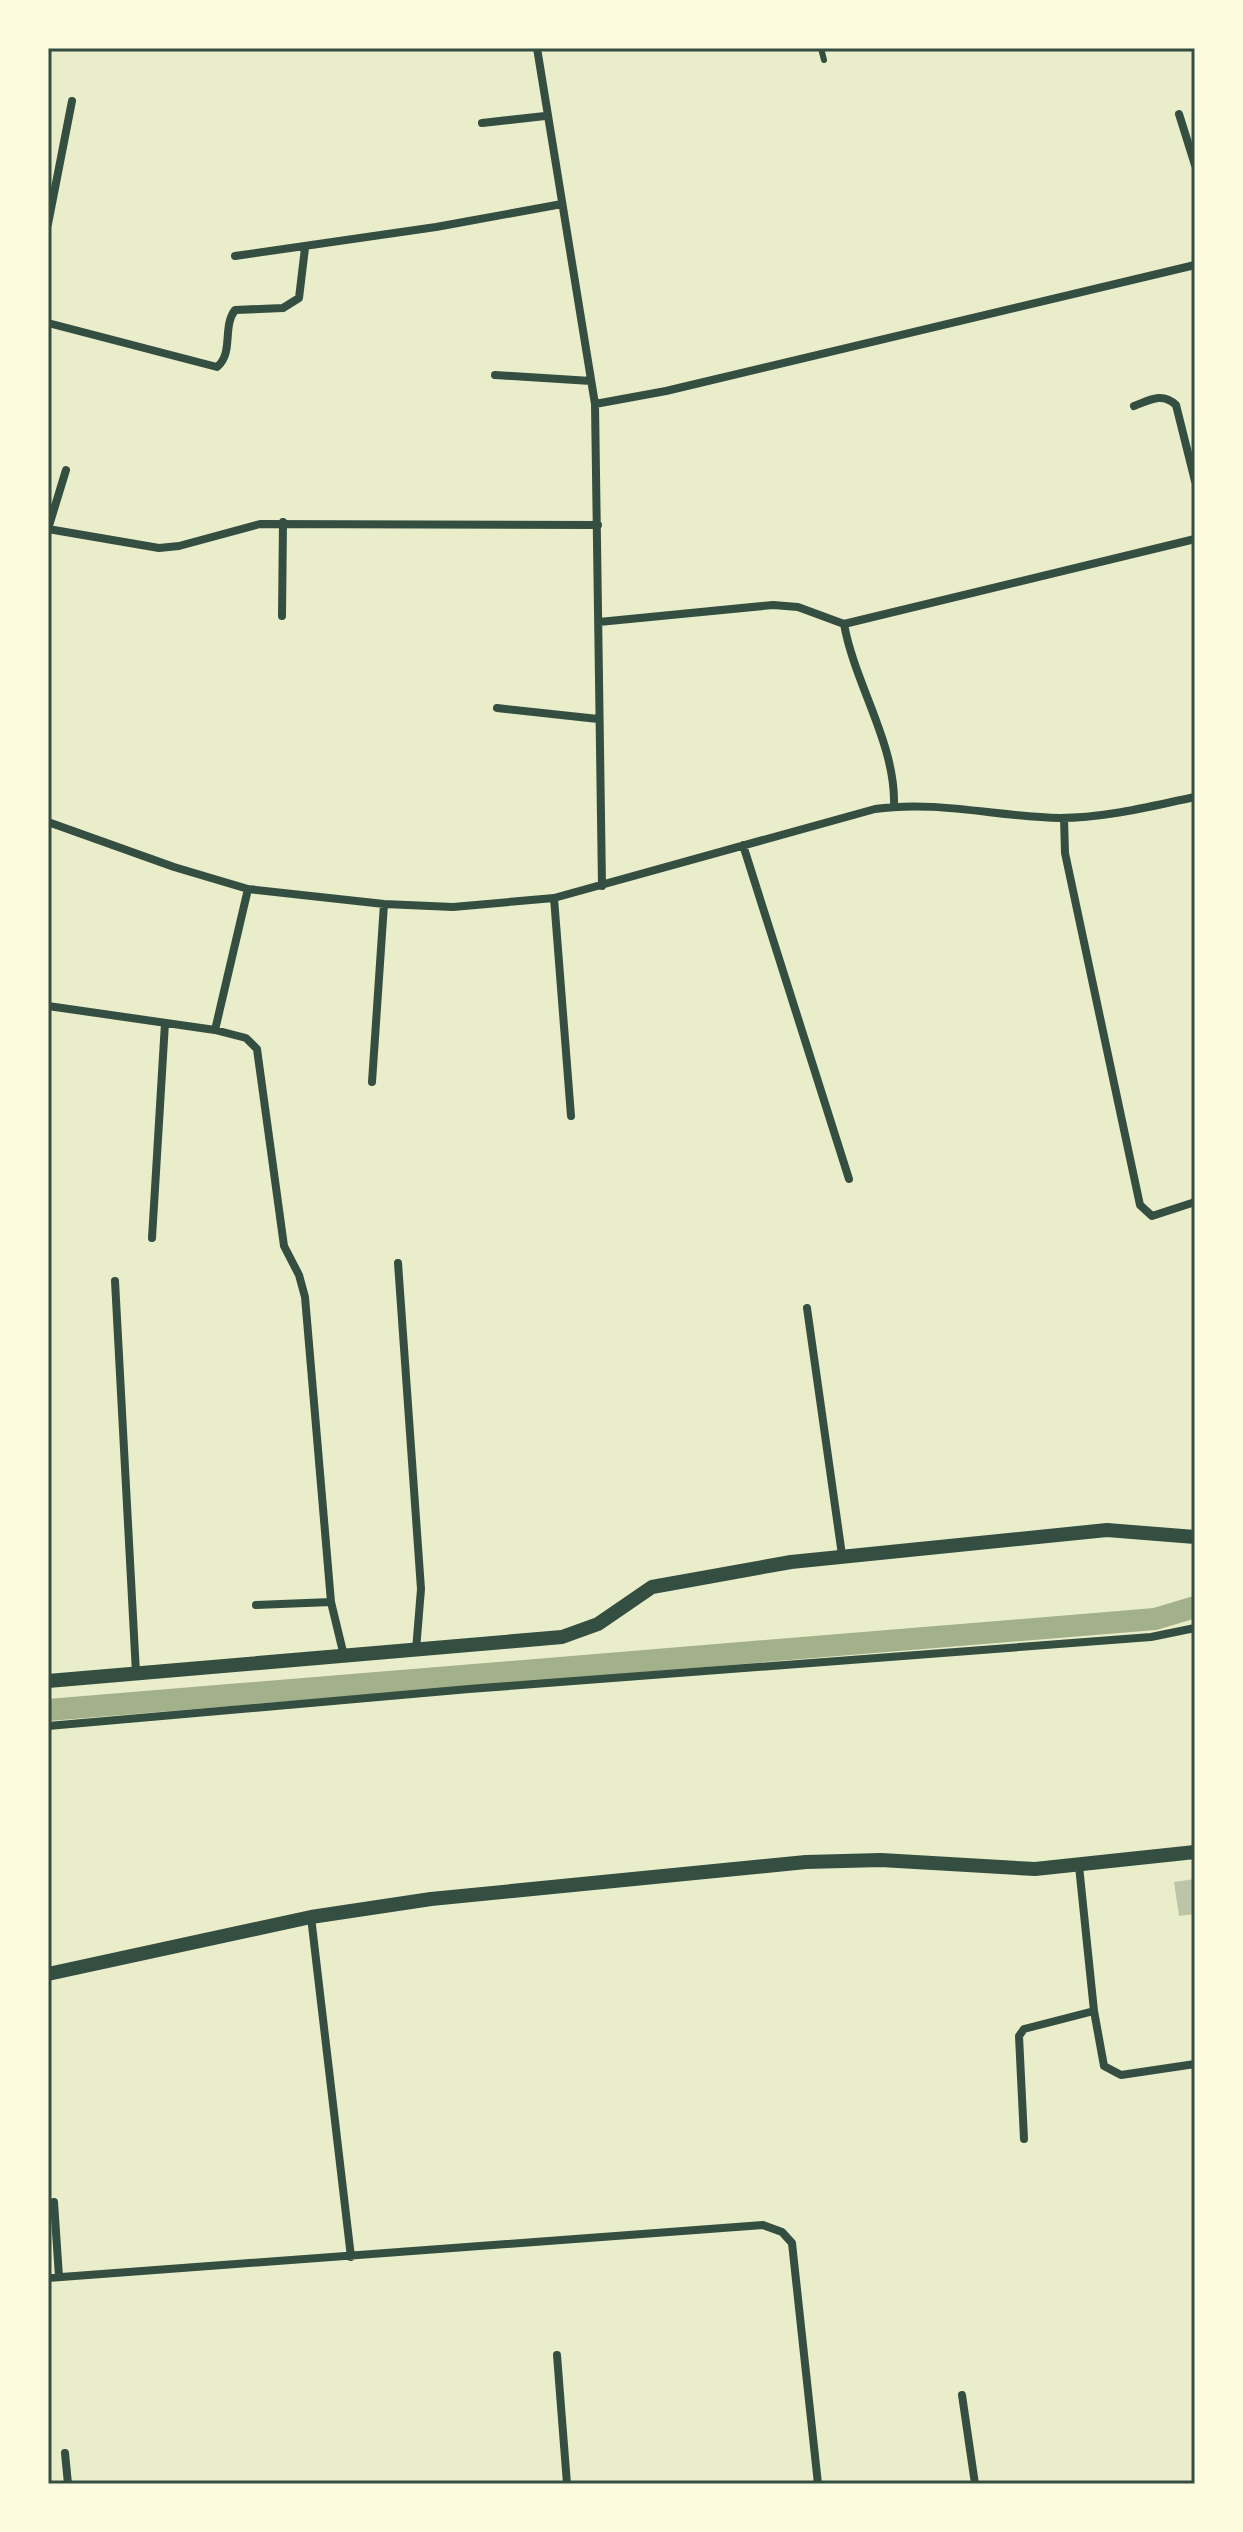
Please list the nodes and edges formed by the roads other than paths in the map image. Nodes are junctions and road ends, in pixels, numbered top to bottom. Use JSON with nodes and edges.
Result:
{"nodes":[{"id":1,"x":537,"y":48,"type":"edge"},
{"id":2,"x":821,"y":48,"type":"edge"},
{"id":3,"x":824,"y":60,"type":"dead end"},
{"id":4,"x":72,"y":101,"type":"dead end"},
{"id":5,"x":1179,"y":114,"type":"dead end"},
{"id":6,"x":545,"y":116,"type":"junction"},
{"id":7,"x":482,"y":123,"type":"dead end"},
{"id":8,"x":1195,"y":165,"type":"edge"},
{"id":9,"x":562,"y":204,"type":"junction"},
{"id":10,"x":48,"y":224,"type":"edge"},
{"id":11,"x":305,"y":248,"type":"junction"},
{"id":12,"x":235,"y":256,"type":"dead end"},
{"id":13,"x":1195,"y":265,"type":"edge"},
{"id":14,"x":48,"y":323,"type":"edge"},
{"id":15,"x":495,"y":375,"type":"dead end"},
{"id":16,"x":591,"y":381,"type":"junction"},
{"id":17,"x":595,"y":404,"type":"junction"},
{"id":18,"x":1134,"y":406,"type":"dead end"},
{"id":19,"x":66,"y":470,"type":"dead end"},
{"id":20,"x":1195,"y":481,"type":"edge"},
{"id":21,"x":283,"y":522,"type":"junction"},
{"id":22,"x":598,"y":525,"type":"junction"},
{"id":23,"x":48,"y":529,"type":"edge"},
{"id":24,"x":1195,"y":539,"type":"edge"},
{"id":25,"x":282,"y":616,"type":"dead end"},
{"id":26,"x":599,"y":622,"type":"junction"},
{"id":27,"x":844,"y":624,"type":"junction"},
{"id":28,"x":497,"y":708,"type":"dead end"},
{"id":29,"x":598,"y":719,"type":"junction"},
{"id":30,"x":1195,"y":797,"type":"edge"},
{"id":31,"x":894,"y":806,"type":"junction"},
{"id":32,"x":1064,"y":818,"type":"junction"},
{"id":33,"x":48,"y":822,"type":"edge"},
{"id":34,"x":743,"y":845,"type":"junction"},
{"id":35,"x":602,"y":886,"type":"junction"},
{"id":36,"x":248,"y":889,"type":"junction"},
{"id":37,"x":554,"y":898,"type":"junction"},
{"id":38,"x":384,"y":904,"type":"junction"},
{"id":39,"x":48,"y":1006,"type":"edge"},
{"id":40,"x":165,"y":1023,"type":"junction"},
{"id":41,"x":215,"y":1030,"type":"junction"},
{"id":42,"x":372,"y":1082,"type":"dead end"},
{"id":43,"x":571,"y":1116,"type":"dead end"},
{"id":44,"x":849,"y":1179,"type":"dead end"},
{"id":45,"x":1195,"y":1202,"type":"edge"},
{"id":46,"x":152,"y":1238,"type":"dead end"},
{"id":47,"x":398,"y":1263,"type":"dead end"},
{"id":48,"x":115,"y":1281,"type":"dead end"},
{"id":49,"x":807,"y":1308,"type":"dead end"},
{"id":50,"x":1195,"y":1537,"type":"edge"},
{"id":51,"x":842,"y":1555,"type":"junction"},
{"id":52,"x":331,"y":1602,"type":"junction"},
{"id":53,"x":256,"y":1605,"type":"dead end"},
{"id":54,"x":1195,"y":1628,"type":"edge"},
{"id":55,"x":416,"y":1650,"type":"junction"},
{"id":56,"x":344,"y":1656,"type":"junction"},
{"id":57,"x":136,"y":1673,"type":"junction"},
{"id":58,"x":48,"y":1681,"type":"edge"},
{"id":59,"x":48,"y":1726,"type":"edge"},
{"id":60,"x":1195,"y":1852,"type":"edge"},
{"id":61,"x":1079,"y":1866,"type":"junction"},
{"id":62,"x":311,"y":1917,"type":"junction"},
{"id":63,"x":48,"y":1974,"type":"edge"},
{"id":64,"x":1094,"y":2011,"type":"junction"},
{"id":65,"x":1195,"y":2064,"type":"edge"},
{"id":66,"x":1024,"y":2139,"type":"dead end"},
{"id":67,"x":54,"y":2202,"type":"dead end"},
{"id":68,"x":351,"y":2257,"type":"junction"},
{"id":69,"x":59,"y":2277,"type":"junction"},
{"id":70,"x":48,"y":2278,"type":"edge"},
{"id":71,"x":557,"y":2355,"type":"dead end"},
{"id":72,"x":962,"y":2395,"type":"dead end"},
{"id":73,"x":65,"y":2453,"type":"dead end"},
{"id":74,"x":68,"y":2484,"type":"edge"},
{"id":75,"x":567,"y":2484,"type":"edge"},
{"id":76,"x":818,"y":2484,"type":"edge"},
{"id":77,"x":975,"y":2484,"type":"edge"}],
"edges":[{"from":1,"to":6,"type":"street"},
{"from":2,"to":3,"type":"lane"},
{"from":4,"to":10,"type":"street"},
{"from":5,"to":8,"type":"street"},
{"from":6,"to":7,"type":"street"},
{"from":6,"to":9,"type":"street"},
{"from":9,"to":11,"type":"street"},
{"from":9,"to":16,"type":"street"},
{"from":11,"to":12,"type":"street"},
{"from":11,"to":14,"type":"street"},
{"from":13,"to":17,"type":"street"},
{"from":15,"to":16,"type":"street"},
{"from":16,"to":17,"type":"street"},
{"from":17,"to":22,"type":"street"},
{"from":18,"to":20,"type":"street"},
{"from":19,"to":23,"type":"street"},
{"from":21,"to":22,"type":"street"},
{"from":21,"to":23,"type":"street"},
{"from":21,"to":25,"type":"street"},
{"from":22,"to":26,"type":"street"},
{"from":24,"to":27,"type":"street"},
{"from":26,"to":27,"type":"street"},
{"from":26,"to":29,"type":"street"},
{"from":27,"to":31,"type":"street"},
{"from":28,"to":29,"type":"street"},
{"from":29,"to":35,"type":"street"},
{"from":30,"to":32,"type":"street"},
{"from":31,"to":32,"type":"street"},
{"from":31,"to":34,"type":"street"},
{"from":32,"to":45,"type":"street"},
{"from":33,"to":36,"type":"street"},
{"from":34,"to":35,"type":"street"},
{"from":34,"to":44,"type":"street"},
{"from":35,"to":37,"type":"street"},
{"from":36,"to":38,"type":"street"},
{"from":36,"to":41,"type":"street"},
{"from":37,"to":38,"type":"street"},
{"from":37,"to":43,"type":"street"},
{"from":38,"to":42,"type":"street"},
{"from":39,"to":40,"type":"street"},
{"from":40,"to":41,"type":"street"},
{"from":40,"to":46,"type":"street"},
{"from":41,"to":52,"type":"street"},
{"from":47,"to":55,"type":"street"},
{"from":48,"to":57,"type":"street"},
{"from":49,"to":51,"type":"street"},
{"from":50,"to":51,"type":"street"},
{"from":51,"to":55,"type":"street"},
{"from":52,"to":53,"type":"street"},
{"from":52,"to":56,"type":"street"},
{"from":54,"to":59,"type":"street"},
{"from":55,"to":56,"type":"street"},
{"from":56,"to":57,"type":"street"},
{"from":57,"to":58,"type":"street"},
{"from":60,"to":61,"type":"street"},
{"from":61,"to":62,"type":"street"},
{"from":61,"to":64,"type":"street"},
{"from":62,"to":63,"type":"street"},
{"from":62,"to":68,"type":"street"},
{"from":64,"to":65,"type":"street"},
{"from":64,"to":66,"type":"street"},
{"from":67,"to":69,"type":"street"},
{"from":68,"to":69,"type":"street"},
{"from":68,"to":76,"type":"street"},
{"from":69,"to":70,"type":"street"},
{"from":71,"to":75,"type":"street"},
{"from":72,"to":77,"type":"street"},
{"from":73,"to":74,"type":"street"}]}
